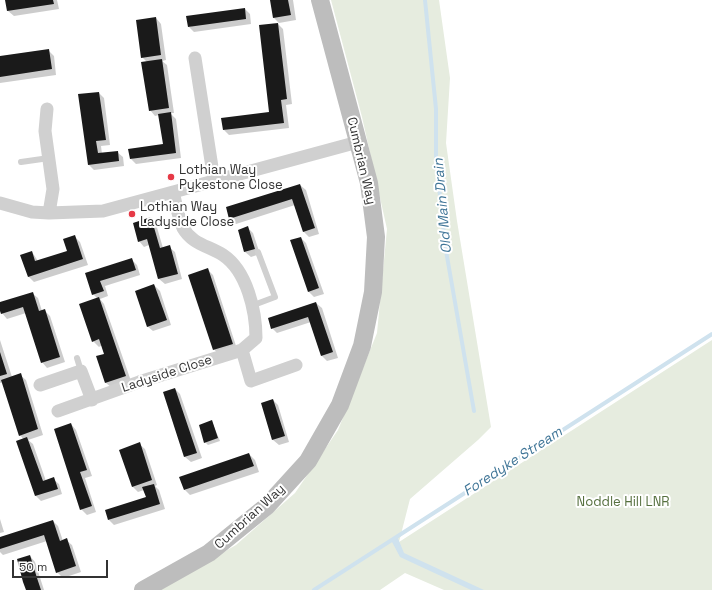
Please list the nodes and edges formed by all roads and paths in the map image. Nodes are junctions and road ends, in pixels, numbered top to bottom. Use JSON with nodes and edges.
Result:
{"nodes":[{"id":1,"x":320,"y":0,"type":"edge"},
{"id":2,"x":195,"y":58,"type":"dead end"},
{"id":3,"x":47,"y":109,"type":"dead end"},
{"id":4,"x":358,"y":142,"type":"junction"},
{"id":5,"x":49,"y":158,"type":"junction"},
{"id":6,"x":21,"y":162,"type":"dead end"},
{"id":7,"x":214,"y":180,"type":"junction"},
{"id":8,"x":173,"y":192,"type":"junction"},
{"id":9,"x":0,"y":203,"type":"edge"},
{"id":10,"x":49,"y":213,"type":"junction"},
{"id":11,"x":258,"y":252,"type":"dead end"},
{"id":12,"x":251,"y":306,"type":"junction"},
{"id":13,"x":242,"y":350,"type":"junction"},
{"id":14,"x":77,"y":358,"type":"dead end"},
{"id":15,"x":296,"y":365,"type":"dead end"},
{"id":16,"x":81,"y":371,"type":"junction"},
{"id":17,"x":40,"y":385,"type":"dead end"},
{"id":18,"x":92,"y":400,"type":"junction"},
{"id":19,"x":58,"y":411,"type":"dead end"},
{"id":20,"x":143,"y":590,"type":"edge"}],
"edges":[{"from":1,"to":4,"type":"street","name":"Cumbrian Way"},
{"from":2,"to":7,"type":"street"},
{"from":3,"to":5,"type":"street"},
{"from":4,"to":7,"type":"street"},
{"from":4,"to":20,"type":"street","name":"Cumbrian Way"},
{"from":5,"to":6,"type":"lane"},
{"from":5,"to":10,"type":"street"},
{"from":7,"to":8,"type":"street"},
{"from":8,"to":10,"type":"street"},
{"from":8,"to":12,"type":"street","name":"Ladyside Close"},
{"from":9,"to":10,"type":"street"},
{"from":11,"to":12,"type":"lane"},
{"from":12,"to":13,"type":"street","name":"Ladyside Close"},
{"from":13,"to":15,"type":"street"},
{"from":13,"to":18,"type":"street","name":"Ladyside Close"},
{"from":14,"to":16,"type":"lane"},
{"from":16,"to":17,"type":"street"},
{"from":16,"to":18,"type":"street"},
{"from":18,"to":19,"type":"street","name":"Ladyside Close"}]}
